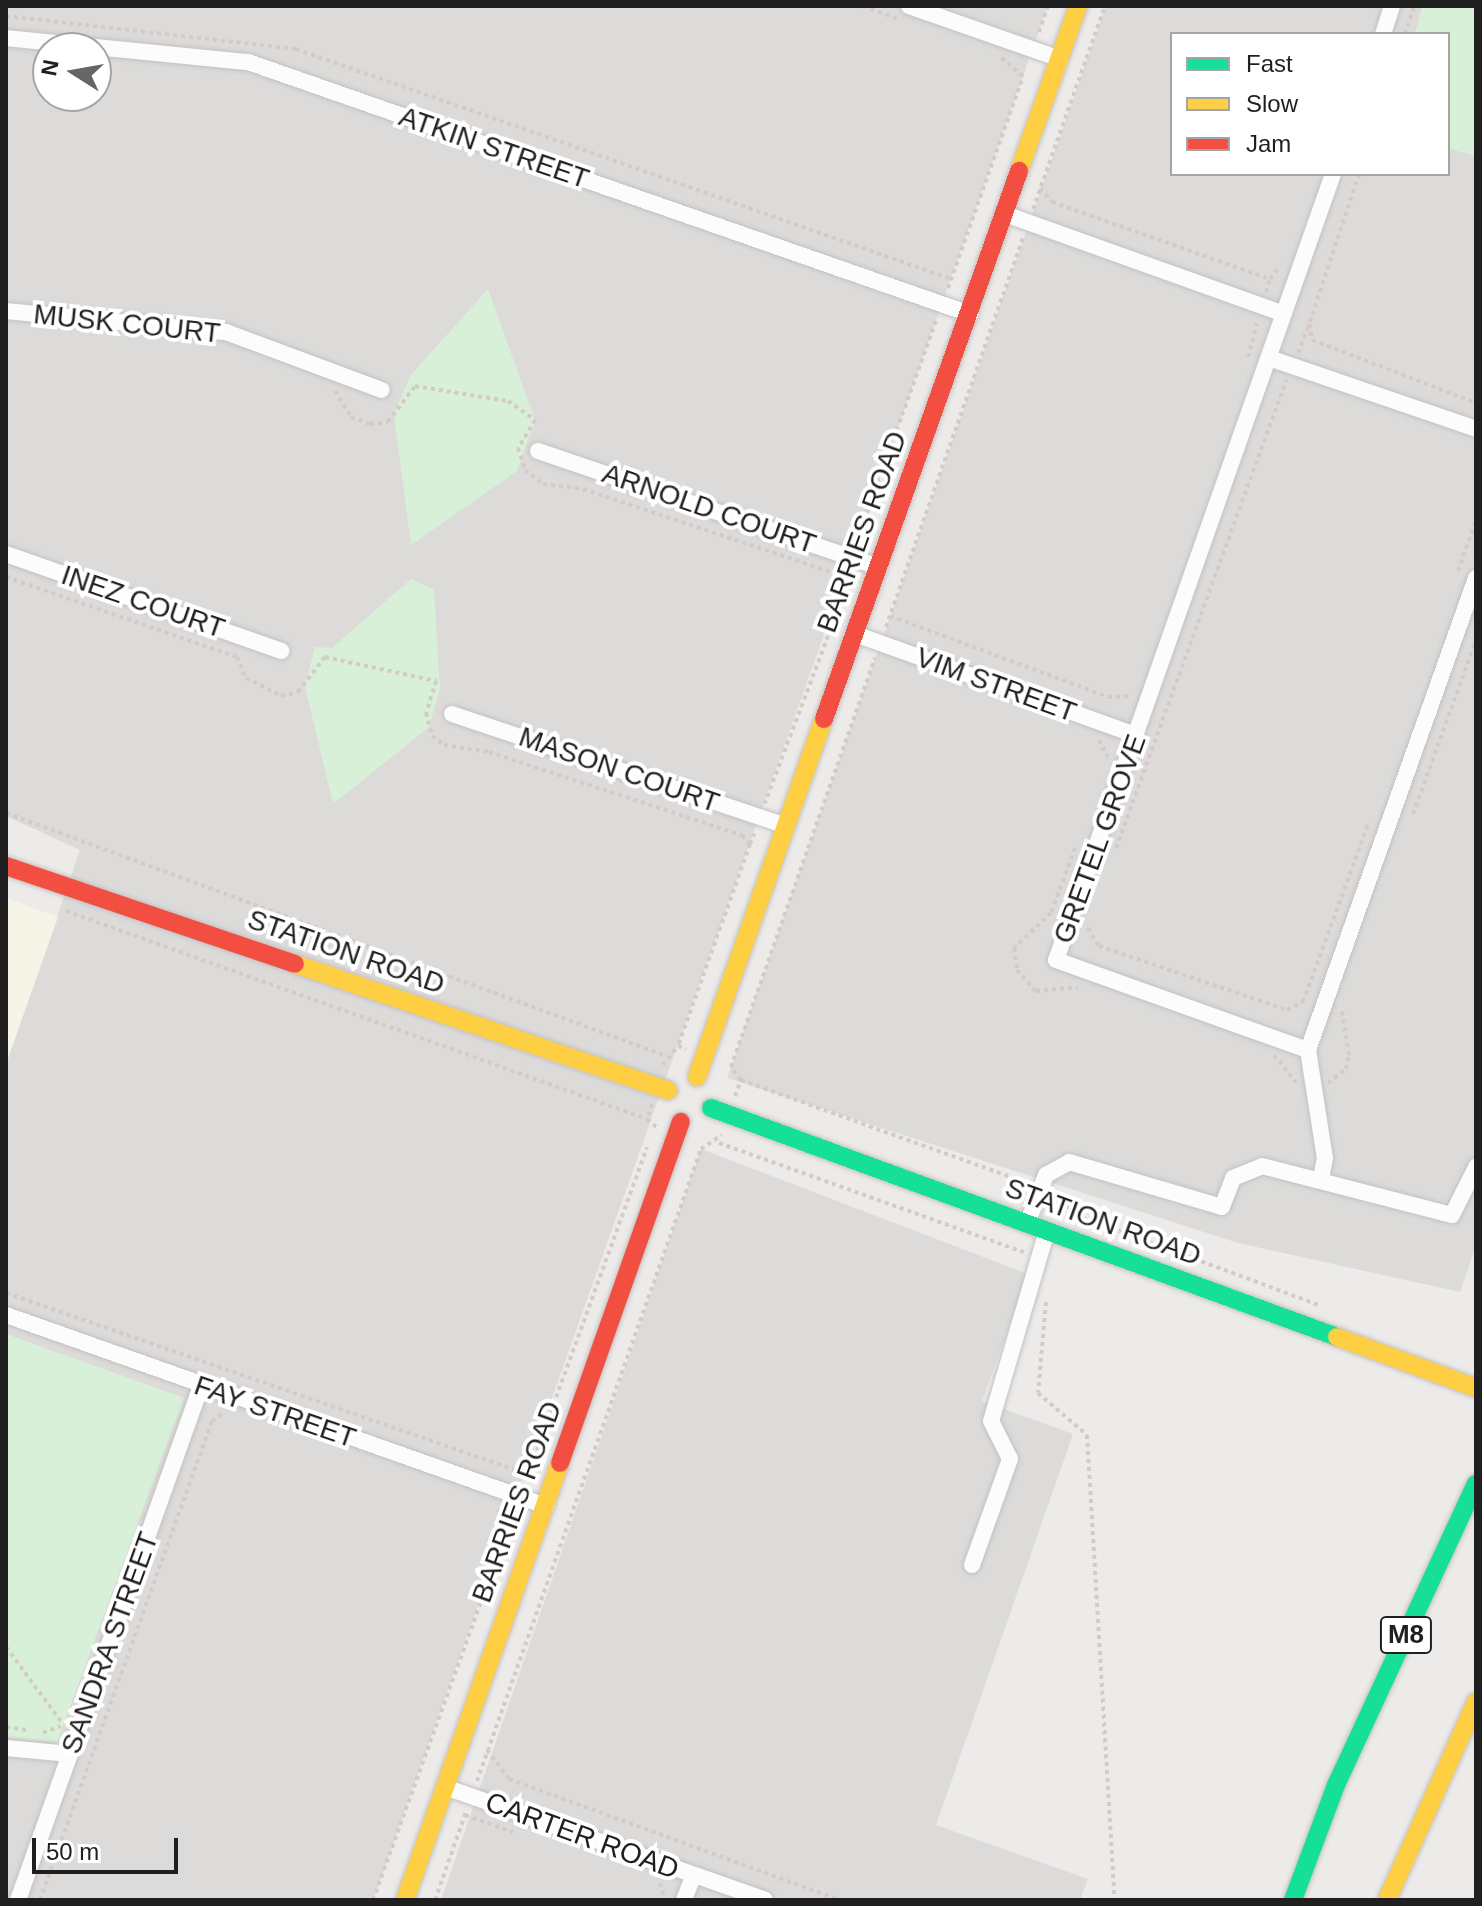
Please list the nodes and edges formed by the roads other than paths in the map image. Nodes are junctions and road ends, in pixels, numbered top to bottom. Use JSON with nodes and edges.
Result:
{"nodes":[{"id":1,"x":1078,"y":6,"type":"edge"},
{"id":2,"x":1392,"y":6,"type":"edge"},
{"id":3,"x":908,"y":14,"type":"edge"},
{"id":4,"x":1384,"y":32,"type":"edge"},
{"id":5,"x":6,"y":38,"type":"edge"},
{"id":6,"x":1060,"y":59,"type":"junction"},
{"id":7,"x":1332,"y":176,"type":"edge"},
{"id":8,"x":1005,"y":214,"type":"junction"},
{"id":9,"x":6,"y":311,"type":"edge"},
{"id":10,"x":970,"y":314,"type":"junction"},
{"id":11,"x":1284,"y":314,"type":"junction"},
{"id":12,"x":1269,"y":358,"type":"junction"},
{"id":13,"x":382,"y":390,"type":"dead end"},
{"id":14,"x":1476,"y":429,"type":"edge"},
{"id":15,"x":538,"y":451,"type":"dead end"},
{"id":16,"x":6,"y":554,"type":"edge"},
{"id":17,"x":879,"y":567,"type":"junction"},
{"id":18,"x":1476,"y":578,"type":"edge"},
{"id":19,"x":855,"y":634,"type":"junction"},
{"id":20,"x":281,"y":651,"type":"dead end"},
{"id":21,"x":452,"y":714,"type":"dead end"},
{"id":22,"x":1136,"y":735,"type":"junction"},
{"id":23,"x":786,"y":826,"type":"junction"},
{"id":24,"x":6,"y":866,"type":"edge"},
{"id":25,"x":1308,"y":1050,"type":"junction"},
{"id":26,"x":697,"y":1077,"type":"junction"},
{"id":27,"x":668,"y":1090,"type":"junction"},
{"id":28,"x":720,"y":1112,"type":"junction"},
{"id":29,"x":681,"y":1122,"type":"junction"},
{"id":30,"x":1476,"y":1167,"type":"edge"},
{"id":31,"x":1321,"y":1179,"type":"junction"},
{"id":32,"x":1027,"y":1224,"type":"junction"},
{"id":33,"x":1047,"y":1231,"type":"junction"},
{"id":34,"x":6,"y":1315,"type":"edge"},
{"id":35,"x":201,"y":1386,"type":"junction"},
{"id":36,"x":1476,"y":1388,"type":"edge"},
{"id":37,"x":1476,"y":1484,"type":"edge"},
{"id":38,"x":546,"y":1506,"type":"junction"},
{"id":39,"x":972,"y":1565,"type":"dead end"},
{"id":40,"x":1476,"y":1702,"type":"edge"},
{"id":41,"x":6,"y":1748,"type":"edge"},
{"id":42,"x":70,"y":1754,"type":"junction"},
{"id":43,"x":445,"y":1787,"type":"junction"},
{"id":44,"x":693,"y":1876,"type":"junction"},
{"id":45,"x":18,"y":1900,"type":"edge"},
{"id":46,"x":405,"y":1900,"type":"edge"},
{"id":47,"x":684,"y":1900,"type":"edge"},
{"id":48,"x":765,"y":1900,"type":"edge"},
{"id":49,"x":1293,"y":1900,"type":"edge"},
{"id":50,"x":1387,"y":1900,"type":"edge"}],
"edges":[{"from":1,"to":6,"type":"main road","name":"BARRIES ROAD"},
{"from":2,"to":4,"type":"street"},
{"from":3,"to":6,"type":"street"},
{"from":5,"to":10,"type":"street","name":"ATKIN STREET"},
{"from":6,"to":8,"type":"main road","name":"BARRIES ROAD"},
{"from":7,"to":11,"type":"street","name":"GRETEL GROVE"},
{"from":8,"to":10,"type":"main road","name":"BARRIES ROAD"},
{"from":8,"to":11,"type":"street"},
{"from":9,"to":13,"type":"street","name":"MUSK COURT"},
{"from":10,"to":17,"type":"main road","name":"BARRIES ROAD"},
{"from":11,"to":12,"type":"street","name":"GRETEL GROVE"},
{"from":12,"to":14,"type":"street"},
{"from":12,"to":22,"type":"street","name":"GRETEL GROVE"},
{"from":15,"to":17,"type":"street","name":"ARNOLD COURT"},
{"from":16,"to":20,"type":"street","name":"INEZ COURT"},
{"from":17,"to":19,"type":"main road","name":"BARRIES ROAD"},
{"from":18,"to":25,"type":"street"},
{"from":19,"to":22,"type":"street","name":"VIM STREET"},
{"from":19,"to":23,"type":"main road","name":"BARRIES ROAD"},
{"from":21,"to":23,"type":"street","name":"MASON COURT"},
{"from":22,"to":25,"type":"street","name":"GRETEL GROVE"},
{"from":23,"to":26,"type":"main road","name":"BARRIES ROAD"},
{"from":24,"to":27,"type":"main road","name":"STATION ROAD"},
{"from":25,"to":31,"type":"street"},
{"from":26,"to":27,"type":"main road"},
{"from":26,"to":28,"type":"main road"},
{"from":27,"to":29,"type":"main road"},
{"from":28,"to":29,"type":"main road"},
{"from":28,"to":32,"type":"main road","name":"STATION ROAD"},
{"from":29,"to":38,"type":"main road","name":"BARRIES ROAD"},
{"from":30,"to":31,"type":"street"},
{"from":31,"to":32,"type":"street"},
{"from":32,"to":33,"type":"main road","name":"STATION ROAD"},
{"from":33,"to":36,"type":"main road","name":"STATION ROAD"},
{"from":33,"to":39,"type":"street"},
{"from":34,"to":35,"type":"street","name":"FAY STREET"},
{"from":35,"to":38,"type":"street","name":"FAY STREET"},
{"from":35,"to":42,"type":"street","name":"SANDRA STREET"},
{"from":37,"to":49,"type":"main road","number":"M8"},
{"from":38,"to":43,"type":"main road","name":"BARRIES ROAD"},
{"from":40,"to":50,"type":"main road"},
{"from":41,"to":42,"type":"street"},
{"from":42,"to":45,"type":"street","name":"SANDRA STREET"},
{"from":43,"to":44,"type":"street","name":"CARTER ROAD"},
{"from":43,"to":46,"type":"main road","name":"BARRIES ROAD"},
{"from":44,"to":47,"type":"street"},
{"from":44,"to":48,"type":"street","name":"CARTER ROAD"}]}
